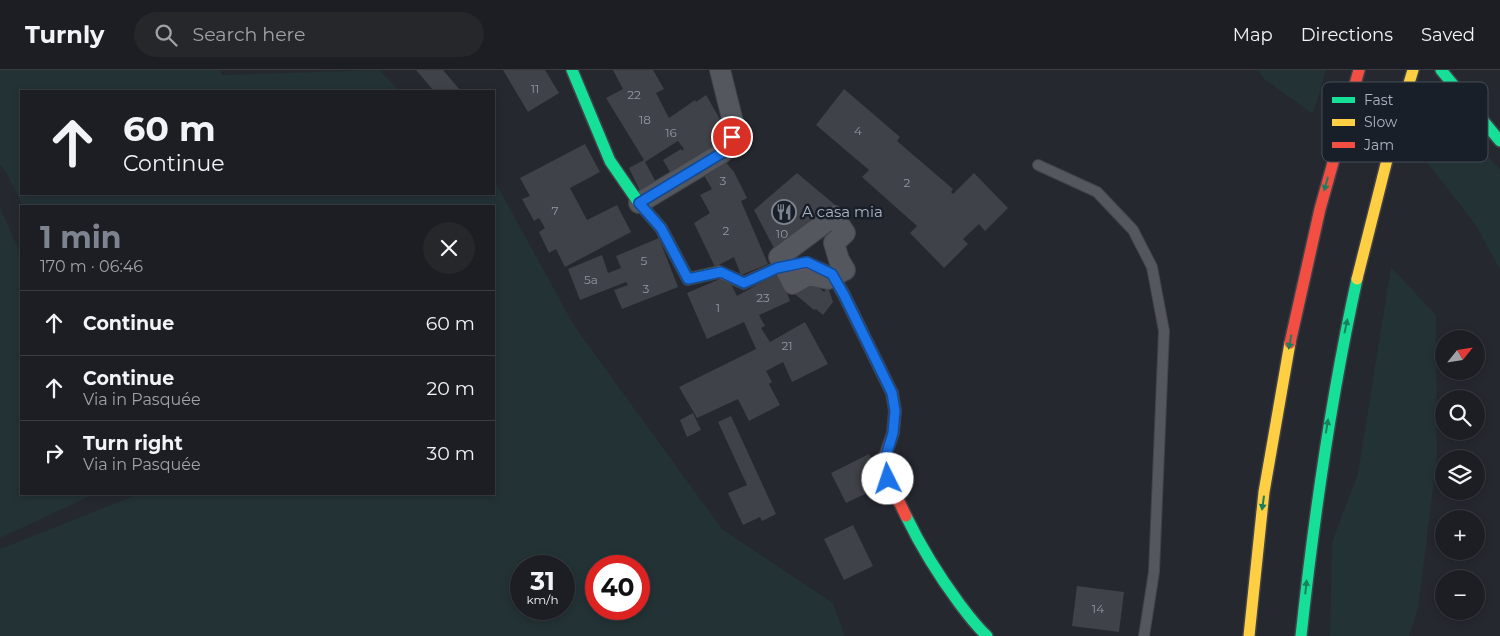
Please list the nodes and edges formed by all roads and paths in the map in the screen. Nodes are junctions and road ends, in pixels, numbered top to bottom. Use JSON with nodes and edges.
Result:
{"nodes":[{"id":1,"x":572,"y":70,"type":"edge"},
{"id":2,"x":720,"y":70,"type":"edge"},
{"id":3,"x":1359,"y":70,"type":"edge"},
{"id":4,"x":1413,"y":70,"type":"edge"},
{"id":5,"x":1441,"y":70,"type":"edge"},
{"id":6,"x":1355,"y":82,"type":"edge"},
{"id":7,"x":1409,"y":82,"type":"edge"},
{"id":8,"x":1451,"y":82,"type":"edge"},
{"id":9,"x":1488,"y":127,"type":"edge"},
{"id":10,"x":1500,"y":141,"type":"edge"},
{"id":11,"x":1332,"y":162,"type":"edge"},
{"id":12,"x":1385,"y":162,"type":"edge"},
{"id":13,"x":1038,"y":165,"type":"dead end"},
{"id":14,"x":639,"y":203,"type":"junction"},
{"id":15,"x":780,"y":267,"type":"junction"},
{"id":16,"x":834,"y":277,"type":"junction"},
{"id":17,"x":980,"y":632,"type":"edge"},
{"id":18,"x":1144,"y":636,"type":"edge"},
{"id":19,"x":1249,"y":636,"type":"edge"},
{"id":20,"x":1301,"y":636,"type":"edge"}],
"edges":[{"from":1,"to":14,"type":"main road"},
{"from":2,"to":14,"type":"street"},
{"from":3,"to":6,"type":"main road","one_way":true},
{"from":7,"to":4,"type":"main road","one_way":true},
{"from":5,"to":8,"type":"main road"},
{"from":9,"to":10,"type":"main road"},
{"from":11,"to":19,"type":"main road","one_way":true},
{"from":20,"to":12,"type":"main road","one_way":true},
{"from":13,"to":18,"type":"lane"},
{"from":14,"to":15,"type":"main road"},
{"from":15,"to":16,"type":"street"},
{"from":15,"to":16,"type":"street"},
{"from":16,"to":17,"type":"main road"}]}
